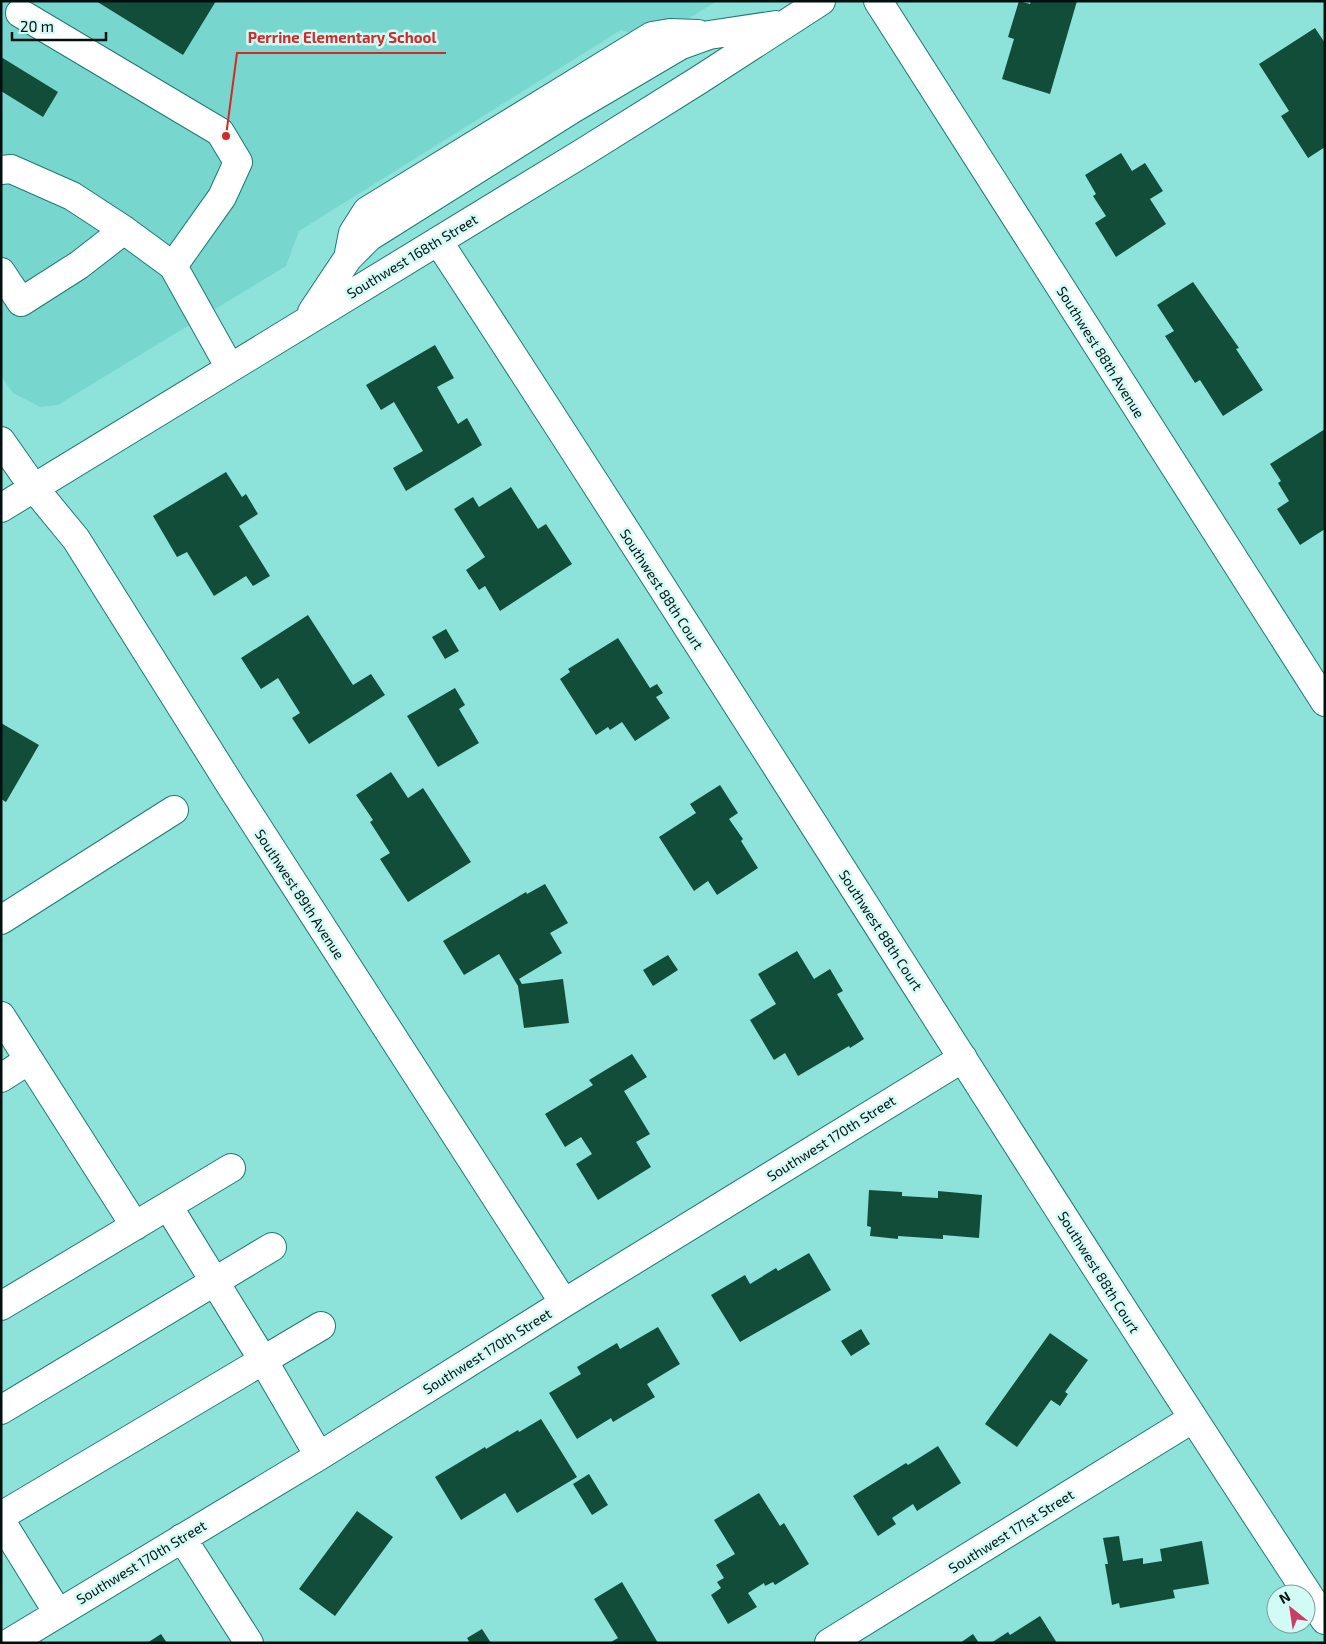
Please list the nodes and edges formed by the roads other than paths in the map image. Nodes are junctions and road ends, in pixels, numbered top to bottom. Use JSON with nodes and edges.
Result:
{"nodes":[{"id":1,"x":822,"y":1,"type":"edge"},
{"id":2,"x":878,"y":1,"type":"edge"},
{"id":3,"x":20,"y":13,"type":"dead end"},
{"id":4,"x":786,"y":23,"type":"junction"},
{"id":5,"x":1,"y":170,"type":"edge"},
{"id":6,"x":124,"y":230,"type":"junction"},
{"id":7,"x":438,"y":241,"type":"junction"},
{"id":8,"x":173,"y":266,"type":"junction"},
{"id":9,"x":1,"y":272,"type":"edge"},
{"id":10,"x":305,"y":322,"type":"junction"},
{"id":11,"x":230,"y":368,"type":"junction"},
{"id":12,"x":1,"y":441,"type":"edge"},
{"id":13,"x":34,"y":488,"type":"junction"},
{"id":14,"x":1,"y":508,"type":"edge"},
{"id":15,"x":1325,"y":702,"type":"edge"},
{"id":16,"x":174,"y":810,"type":"dead end"},
{"id":17,"x":1,"y":920,"type":"edge"},
{"id":18,"x":1,"y":1016,"type":"edge"},
{"id":19,"x":964,"y":1058,"type":"junction"},
{"id":20,"x":29,"y":1060,"type":"junction"},
{"id":21,"x":1,"y":1078,"type":"edge"},
{"id":22,"x":230,"y":1168,"type":"dead end"},
{"id":23,"x":168,"y":1206,"type":"junction"},
{"id":24,"x":134,"y":1226,"type":"junction"},
{"id":25,"x":272,"y":1247,"type":"dead end"},
{"id":26,"x":215,"y":1282,"type":"junction"},
{"id":27,"x":564,"y":1303,"type":"junction"},
{"id":28,"x":1,"y":1306,"type":"edge"},
{"id":29,"x":321,"y":1326,"type":"dead end"},
{"id":30,"x":263,"y":1360,"type":"junction"},
{"id":31,"x":1,"y":1410,"type":"edge"},
{"id":32,"x":1192,"y":1419,"type":"junction"},
{"id":33,"x":319,"y":1456,"type":"junction"},
{"id":34,"x":1,"y":1516,"type":"edge"},
{"id":35,"x":1,"y":1521,"type":"edge"},
{"id":36,"x":182,"y":1538,"type":"junction"},
{"id":37,"x":58,"y":1612,"type":"junction"},
{"id":38,"x":1325,"y":1620,"type":"edge"},
{"id":39,"x":10,"y":1643,"type":"edge"},
{"id":40,"x":249,"y":1643,"type":"edge"},
{"id":41,"x":829,"y":1643,"type":"edge"}],
"edges":[{"from":1,"to":4,"type":"street","name":"Southwest 168th Street"},
{"from":2,"to":15,"type":"street","name":"Southwest 88th Avenue"},
{"from":3,"to":8,"type":"street"},
{"from":4,"to":7,"type":"street","name":"Southwest 168th Street"},
{"from":4,"to":10,"type":"street"},
{"from":5,"to":6,"type":"street"},
{"from":6,"to":8,"type":"street"},
{"from":6,"to":9,"type":"street"},
{"from":7,"to":10,"type":"street","name":"Southwest 168th Street"},
{"from":7,"to":19,"type":"street","name":"Southwest 88th Court"},
{"from":8,"to":11,"type":"street"},
{"from":10,"to":11,"type":"street","name":"Southwest 168th Street"},
{"from":11,"to":13,"type":"street","name":"Southwest 168th Street"},
{"from":12,"to":13,"type":"street","name":"Southwest 89th Avenue"},
{"from":13,"to":14,"type":"street","name":"Southwest 168th Street"},
{"from":13,"to":27,"type":"street","name":"Southwest 89th Avenue"},
{"from":16,"to":17,"type":"street"},
{"from":18,"to":20,"type":"street"},
{"from":19,"to":27,"type":"street","name":"Southwest 170th Street"},
{"from":19,"to":32,"type":"street","name":"Southwest 88th Court"},
{"from":20,"to":21,"type":"street"},
{"from":20,"to":24,"type":"street"},
{"from":22,"to":23,"type":"street"},
{"from":23,"to":24,"type":"street"},
{"from":23,"to":26,"type":"street"},
{"from":24,"to":28,"type":"street"},
{"from":25,"to":26,"type":"street"},
{"from":26,"to":30,"type":"street"},
{"from":26,"to":31,"type":"street"},
{"from":27,"to":33,"type":"street","name":"Southwest 170th Street"},
{"from":29,"to":30,"type":"street"},
{"from":30,"to":33,"type":"street"},
{"from":30,"to":34,"type":"street"},
{"from":32,"to":38,"type":"street","name":"Southwest 88th Court"},
{"from":32,"to":41,"type":"street","name":"Southwest 171st Street"},
{"from":33,"to":36,"type":"street","name":"Southwest 170th Street"},
{"from":35,"to":37,"type":"street"},
{"from":36,"to":37,"type":"street","name":"Southwest 170th Street"},
{"from":36,"to":40,"type":"street"},
{"from":37,"to":39,"type":"street","name":"Southwest 170th Street"}]}
